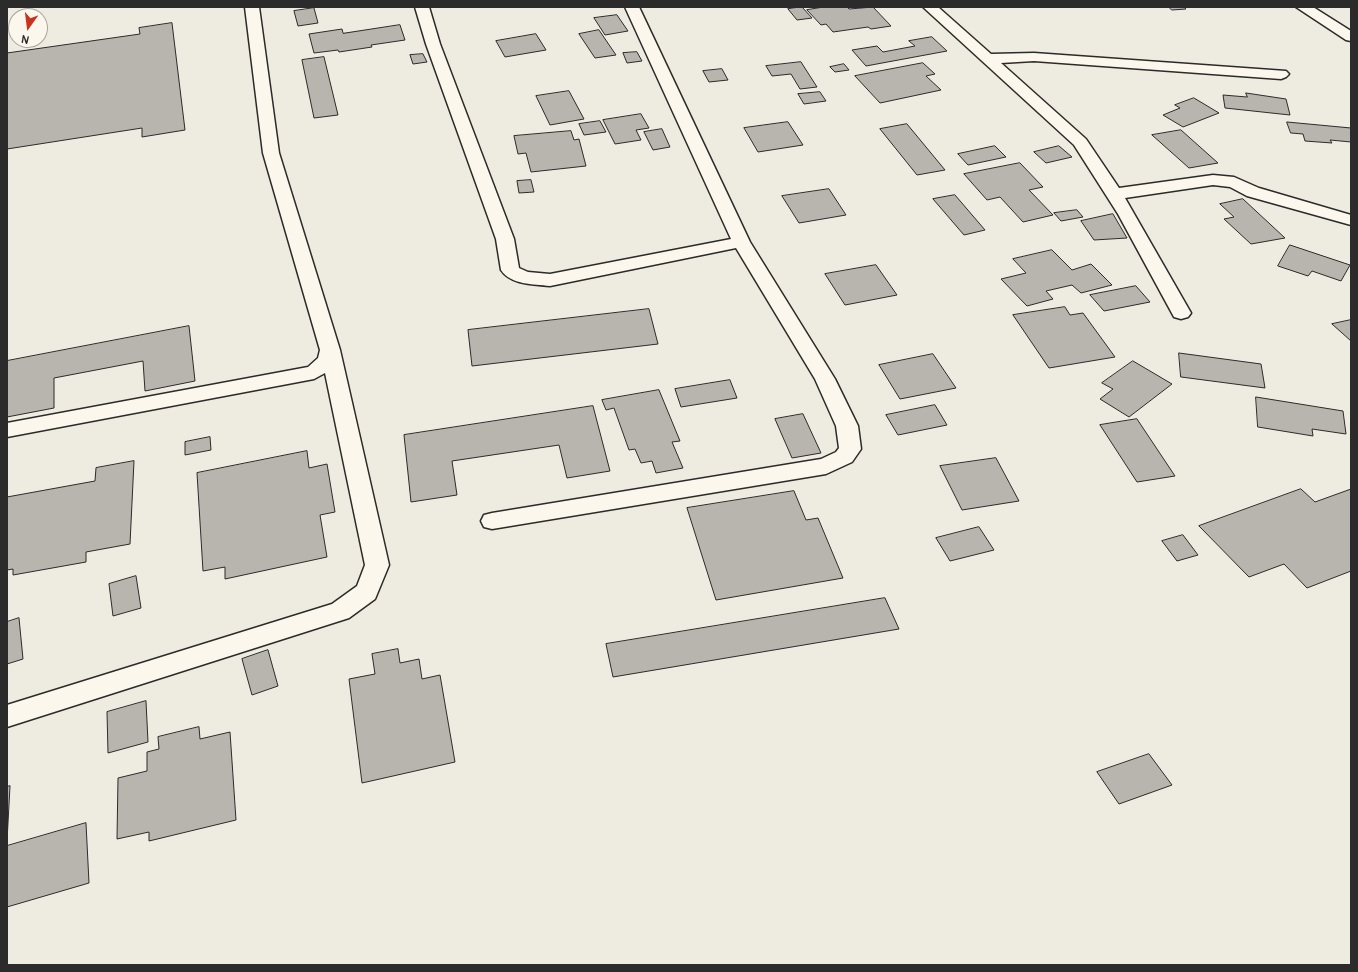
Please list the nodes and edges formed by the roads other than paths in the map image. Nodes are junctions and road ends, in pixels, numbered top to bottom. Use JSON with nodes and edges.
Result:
{"nodes":[{"id":1,"x":252,"y":7,"type":"edge"},
{"id":2,"x":422,"y":7,"type":"edge"},
{"id":3,"x":632,"y":7,"type":"edge"},
{"id":4,"x":930,"y":7,"type":"edge"},
{"id":5,"x":1303,"y":7,"type":"edge"},
{"id":6,"x":1351,"y":37,"type":"edge"},
{"id":7,"x":987,"y":58,"type":"junction"},
{"id":8,"x":1281,"y":74,"type":"dead end"},
{"id":9,"x":1114,"y":194,"type":"junction"},
{"id":10,"x":1351,"y":220,"type":"edge"},
{"id":11,"x":741,"y":242,"type":"junction"},
{"id":12,"x":1181,"y":313,"type":"dead end"},
{"id":13,"x":330,"y":350,"type":"junction"},
{"id":14,"x":7,"y":430,"type":"edge"},
{"id":15,"x":492,"y":521,"type":"dead end"},
{"id":16,"x":7,"y":716,"type":"edge"}],
"edges":[{"from":1,"to":13,"type":"street"},
{"from":2,"to":11,"type":"street"},
{"from":3,"to":11,"type":"street"},
{"from":4,"to":7,"type":"street"},
{"from":5,"to":6,"type":"street"},
{"from":7,"to":8,"type":"street"},
{"from":7,"to":9,"type":"street"},
{"from":9,"to":10,"type":"street"},
{"from":9,"to":12,"type":"street"},
{"from":11,"to":15,"type":"street"},
{"from":13,"to":14,"type":"street"},
{"from":13,"to":16,"type":"street"}]}
